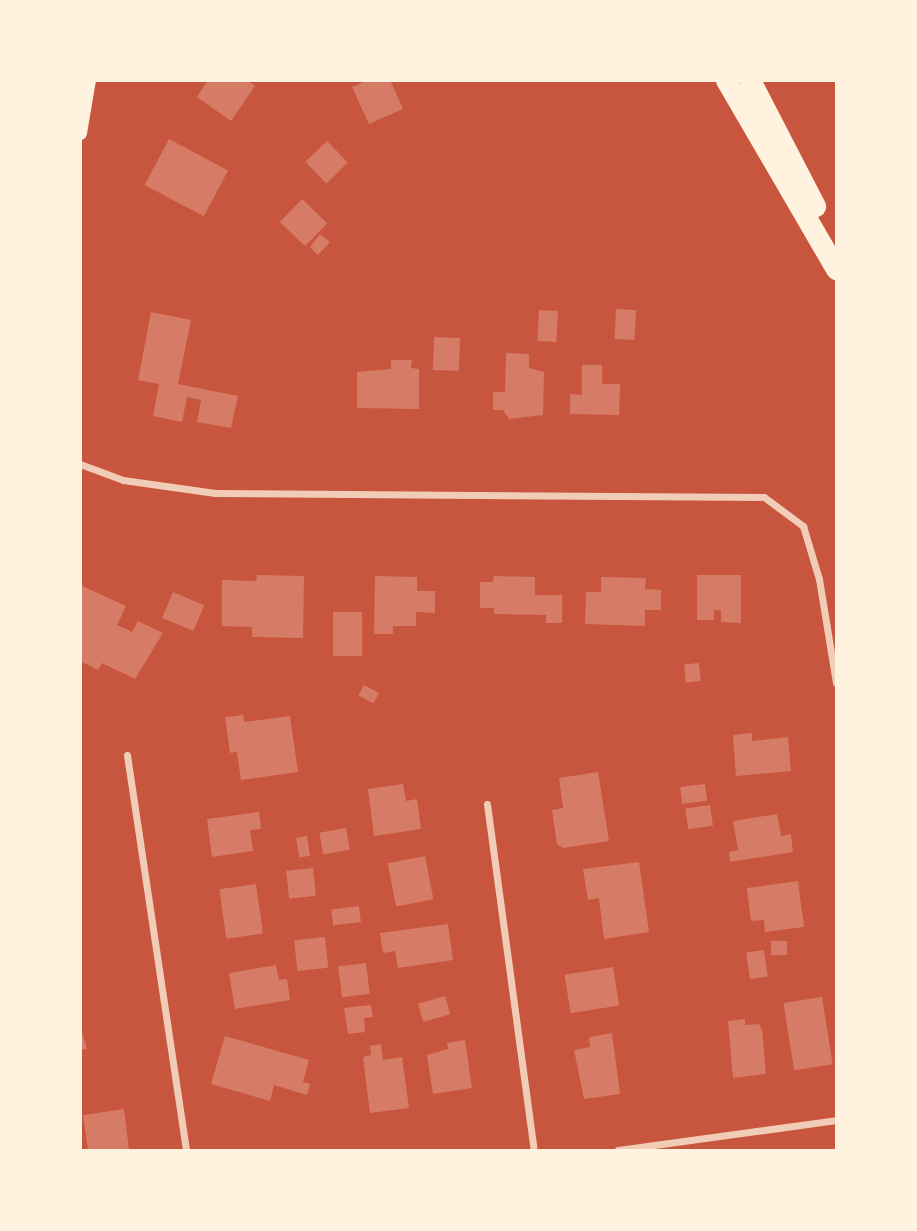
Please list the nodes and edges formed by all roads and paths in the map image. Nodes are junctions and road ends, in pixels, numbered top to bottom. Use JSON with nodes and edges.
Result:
{"nodes":[{"id":1,"x":89,"y":80,"type":"edge"},
{"id":2,"x":726,"y":80,"type":"edge"},
{"id":3,"x":750,"y":80,"type":"edge"},
{"id":4,"x":80,"y":133,"type":"edge"},
{"id":5,"x":836,"y":249,"type":"edge"},
{"id":6,"x":836,"y":269,"type":"edge"},
{"id":7,"x":80,"y":464,"type":"edge"},
{"id":8,"x":836,"y":683,"type":"edge"},
{"id":9,"x":127,"y":755,"type":"dead end"},
{"id":10,"x":487,"y":804,"type":"dead end"},
{"id":11,"x":836,"y":1120,"type":"edge"},
{"id":12,"x":186,"y":1150,"type":"edge"},
{"id":13,"x":534,"y":1150,"type":"edge"},
{"id":14,"x":618,"y":1150,"type":"edge"}],
"edges":[{"from":1,"to":4,"type":"main road"},
{"from":2,"to":6,"type":"highway"},
{"from":3,"to":5,"type":"highway"},
{"from":7,"to":8,"type":"street"},
{"from":9,"to":12,"type":"street"},
{"from":10,"to":13,"type":"street"},
{"from":11,"to":14,"type":"street"}]}
